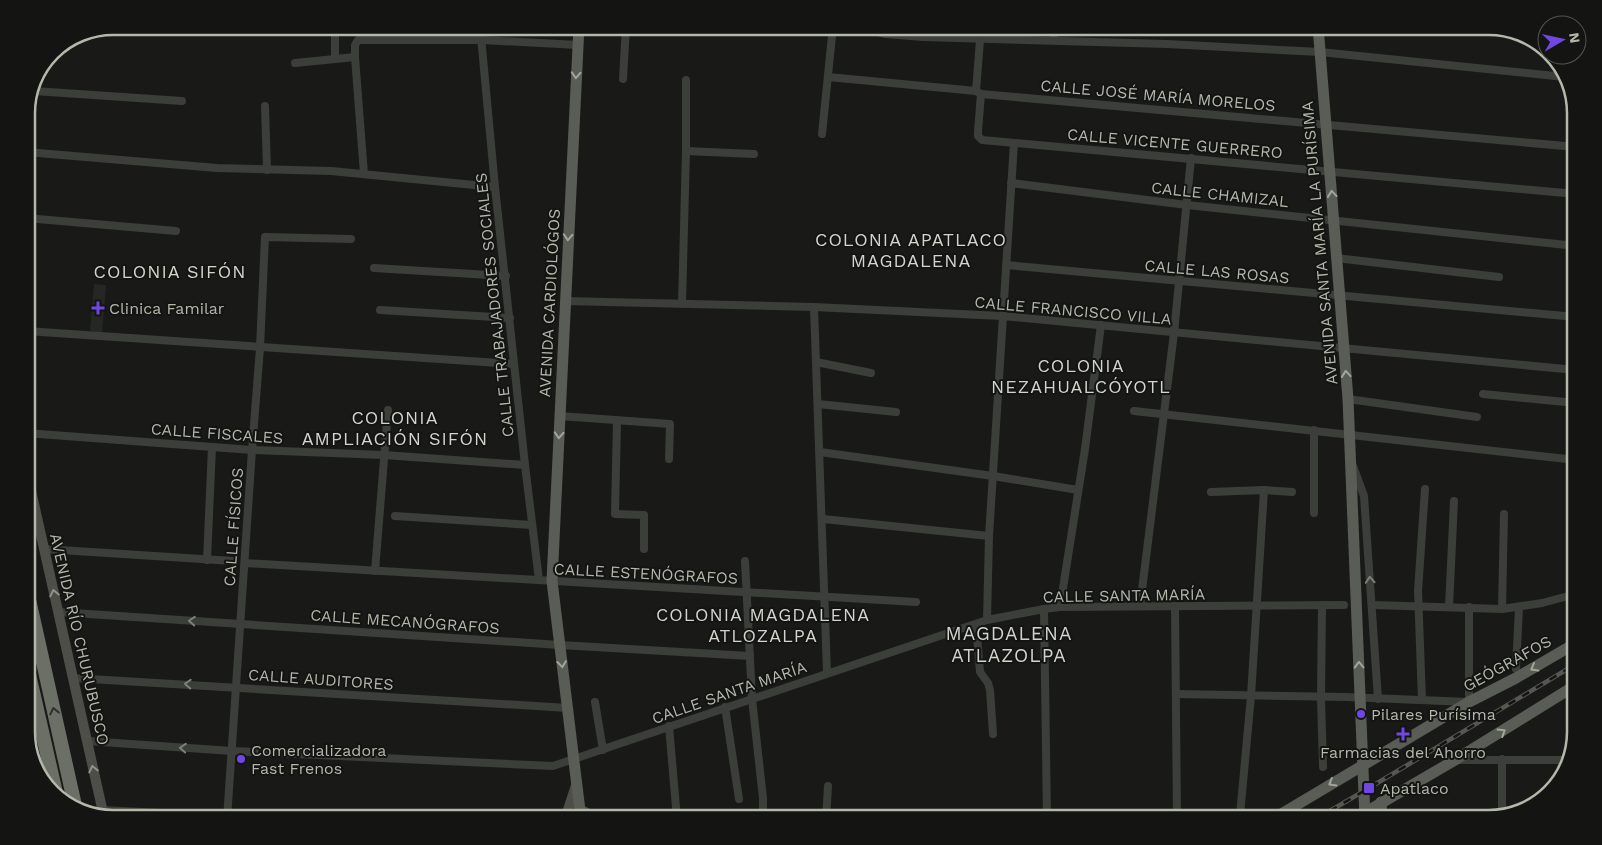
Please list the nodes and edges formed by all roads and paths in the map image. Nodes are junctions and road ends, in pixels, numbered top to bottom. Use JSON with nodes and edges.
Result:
{"nodes":[{"id":1,"x":335,"y":35,"type":"edge"},
{"id":2,"x":414,"y":35,"type":"edge"},
{"id":3,"x":481,"y":35,"type":"edge"},
{"id":4,"x":579,"y":35,"type":"edge"},
{"id":5,"x":625,"y":35,"type":"edge"},
{"id":6,"x":831,"y":35,"type":"edge"},
{"id":7,"x":899,"y":35,"type":"edge"},
{"id":8,"x":1054,"y":35,"type":"edge"},
{"id":9,"x":1319,"y":35,"type":"edge"},
{"id":10,"x":924,"y":37,"type":"joint"},
{"id":11,"x":414,"y":40,"type":"junction"},
{"id":12,"x":482,"y":40,"type":"junction"},
{"id":13,"x":980,"y":40,"type":"junction"},
{"id":14,"x":1053,"y":40,"type":"junction"},
{"id":15,"x":578,"y":45,"type":"junction"},
{"id":16,"x":1320,"y":52,"type":"junction"},
{"id":17,"x":355,"y":57,"type":"junction"},
{"id":18,"x":335,"y":58,"type":"junction"},
{"id":19,"x":294,"y":63,"type":"dead end"},
{"id":20,"x":1557,"y":75,"type":"edge"},
{"id":21,"x":828,"y":77,"type":"junction"},
{"id":22,"x":623,"y":79,"type":"dead end"},
{"id":23,"x":686,"y":80,"type":"dead end"},
{"id":24,"x":38,"y":91,"type":"edge"},
{"id":25,"x":978,"y":92,"type":"junction"},
{"id":26,"x":182,"y":102,"type":"dead end"},
{"id":27,"x":265,"y":106,"type":"dead end"},
{"id":28,"x":1326,"y":124,"type":"junction"},
{"id":29,"x":822,"y":134,"type":"dead end"},
{"id":30,"x":1014,"y":143,"type":"junction"},
{"id":31,"x":1567,"y":146,"type":"edge"},
{"id":32,"x":686,"y":151,"type":"junction"},
{"id":33,"x":35,"y":153,"type":"edge"},
{"id":34,"x":754,"y":154,"type":"dead end"},
{"id":35,"x":1191,"y":158,"type":"junction"},
{"id":36,"x":267,"y":170,"type":"junction"},
{"id":37,"x":1330,"y":171,"type":"junction"},
{"id":38,"x":364,"y":174,"type":"junction"},
{"id":39,"x":1011,"y":183,"type":"junction"},
{"id":40,"x":495,"y":187,"type":"junction"},
{"id":41,"x":1567,"y":193,"type":"edge"},
{"id":42,"x":1186,"y":205,"type":"junction"},
{"id":43,"x":35,"y":219,"type":"edge"},
{"id":44,"x":1334,"y":220,"type":"junction"},
{"id":45,"x":176,"y":232,"type":"dead end"},
{"id":46,"x":351,"y":239,"type":"dead end"},
{"id":47,"x":1567,"y":245,"type":"edge"},
{"id":48,"x":1336,"y":258,"type":"junction"},
{"id":49,"x":1006,"y":265,"type":"junction"},
{"id":50,"x":374,"y":268,"type":"dead end"},
{"id":51,"x":506,"y":276,"type":"junction"},
{"id":52,"x":1499,"y":277,"type":"dead end"},
{"id":53,"x":1179,"y":281,"type":"junction"},
{"id":54,"x":1339,"y":295,"type":"junction"},
{"id":55,"x":565,"y":301,"type":"junction"},
{"id":56,"x":682,"y":304,"type":"junction"},
{"id":57,"x":814,"y":307,"type":"junction"},
{"id":58,"x":380,"y":310,"type":"dead end"},
{"id":59,"x":1002,"y":316,"type":"junction"},
{"id":60,"x":1567,"y":316,"type":"edge"},
{"id":61,"x":510,"y":318,"type":"junction"},
{"id":62,"x":1101,"y":325,"type":"junction"},
{"id":63,"x":35,"y":332,"type":"edge"},
{"id":64,"x":1174,"y":334,"type":"junction"},
{"id":65,"x":260,"y":348,"type":"junction"},
{"id":66,"x":1344,"y":349,"type":"junction"},
{"id":67,"x":816,"y":362,"type":"junction"},
{"id":68,"x":514,"y":364,"type":"junction"},
{"id":69,"x":1567,"y":369,"type":"edge"},
{"id":70,"x":871,"y":372,"type":"dead end"},
{"id":71,"x":1483,"y":394,"type":"dead end"},
{"id":72,"x":1348,"y":399,"type":"junction"},
{"id":73,"x":1567,"y":402,"type":"edge"},
{"id":74,"x":818,"y":404,"type":"junction"},
{"id":75,"x":388,"y":410,"type":"dead end"},
{"id":76,"x":1134,"y":411,"type":"dead end"},
{"id":77,"x":896,"y":412,"type":"dead end"},
{"id":78,"x":1164,"y":414,"type":"junction"},
{"id":79,"x":560,"y":416,"type":"junction"},
{"id":80,"x":1477,"y":417,"type":"dead end"},
{"id":81,"x":617,"y":420,"type":"junction"},
{"id":82,"x":1314,"y":430,"type":"junction"},
{"id":83,"x":35,"y":434,"type":"edge"},
{"id":84,"x":1349,"y":435,"type":"junction"},
{"id":85,"x":212,"y":447,"type":"junction"},
{"id":86,"x":252,"y":450,"type":"junction"},
{"id":87,"x":820,"y":452,"type":"junction"},
{"id":88,"x":384,"y":455,"type":"junction"},
{"id":89,"x":1350,"y":457,"type":"junction"},
{"id":90,"x":669,"y":459,"type":"dead end"},
{"id":91,"x":1567,"y":459,"type":"edge"},
{"id":92,"x":525,"y":465,"type":"junction"},
{"id":93,"x":993,"y":476,"type":"junction"},
{"id":94,"x":1425,"y":489,"type":"dead end"},
{"id":95,"x":1078,"y":490,"type":"junction"},
{"id":96,"x":1264,"y":490,"type":"junction"},
{"id":97,"x":1211,"y":492,"type":"dead end"},
{"id":98,"x":1292,"y":492,"type":"dead end"},
{"id":99,"x":1454,"y":501,"type":"dead end"},
{"id":100,"x":35,"y":508,"type":"edge"},
{"id":101,"x":1314,"y":513,"type":"dead end"},
{"id":102,"x":1504,"y":514,"type":"dead end"},
{"id":103,"x":395,"y":516,"type":"dead end"},
{"id":104,"x":823,"y":519,"type":"junction"},
{"id":105,"x":532,"y":525,"type":"junction"},
{"id":106,"x":989,"y":536,"type":"junction"},
{"id":107,"x":44,"y":549,"type":"junction"},
{"id":108,"x":644,"y":549,"type":"dead end"},
{"id":109,"x":207,"y":560,"type":"junction"},
{"id":110,"x":745,"y":561,"type":"dead end"},
{"id":111,"x":232,"y":562,"type":"dead end"},
{"id":112,"x":245,"y":564,"type":"junction"},
{"id":113,"x":375,"y":571,"type":"junction"},
{"id":114,"x":539,"y":580,"type":"junction"},
{"id":115,"x":552,"y":581,"type":"junction"},
{"id":116,"x":746,"y":592,"type":"junction"},
{"id":117,"x":1567,"y":597,"type":"edge"},
{"id":118,"x":825,"y":598,"type":"junction"},
{"id":119,"x":916,"y":602,"type":"dead end"},
{"id":120,"x":1322,"y":605,"type":"junction"},
{"id":121,"x":1340,"y":605,"type":"dead end"},
{"id":122,"x":1372,"y":605,"type":"junction"},
{"id":123,"x":1140,"y":606,"type":"junction"},
{"id":124,"x":1175,"y":606,"type":"junction"},
{"id":125,"x":1257,"y":606,"type":"junction"},
{"id":126,"x":1418,"y":606,"type":"junction"},
{"id":127,"x":1060,"y":607,"type":"junction"},
{"id":128,"x":1448,"y":607,"type":"junction"},
{"id":129,"x":1519,"y":607,"type":"junction"},
{"id":130,"x":1469,"y":608,"type":"junction"},
{"id":131,"x":1044,"y":609,"type":"junction"},
{"id":132,"x":1502,"y":609,"type":"junction"},
{"id":133,"x":58,"y":612,"type":"junction"},
{"id":134,"x":987,"y":620,"type":"junction"},
{"id":135,"x":976,"y":624,"type":"junction"},
{"id":136,"x":240,"y":625,"type":"junction"},
{"id":137,"x":35,"y":626,"type":"edge"},
{"id":138,"x":560,"y":645,"type":"junction"},
{"id":139,"x":1567,"y":648,"type":"edge"},
{"id":140,"x":750,"y":656,"type":"junction"},
{"id":141,"x":1516,"y":669,"type":"dead end"},
{"id":142,"x":828,"y":673,"type":"junction"},
{"id":143,"x":73,"y":678,"type":"junction"},
{"id":144,"x":236,"y":687,"type":"junction"},
{"id":145,"x":1567,"y":691,"type":"edge"},
{"id":146,"x":1176,"y":694,"type":"junction"},
{"id":147,"x":1251,"y":696,"type":"junction"},
{"id":148,"x":1321,"y":698,"type":"junction"},
{"id":149,"x":752,"y":699,"type":"junction"},
{"id":150,"x":1378,"y":699,"type":"junction"},
{"id":151,"x":1422,"y":700,"type":"junction"},
{"id":152,"x":35,"y":701,"type":"edge"},
{"id":153,"x":595,"y":702,"type":"dead end"},
{"id":154,"x":1469,"y":702,"type":"junction"},
{"id":155,"x":568,"y":708,"type":"junction"},
{"id":156,"x":726,"y":708,"type":"junction"},
{"id":157,"x":669,"y":726,"type":"junction"},
{"id":158,"x":993,"y":734,"type":"dead end"},
{"id":159,"x":87,"y":741,"type":"junction"},
{"id":160,"x":603,"y":750,"type":"junction"},
{"id":161,"x":232,"y":751,"type":"junction"},
{"id":162,"x":574,"y":759,"type":"junction"},
{"id":163,"x":1502,"y":759,"type":"junction"},
{"id":164,"x":1455,"y":760,"type":"junction"},
{"id":165,"x":1562,"y":760,"type":"edge"},
{"id":166,"x":1323,"y":767,"type":"dead end"},
{"id":167,"x":577,"y":781,"type":"junction"},
{"id":168,"x":54,"y":784,"type":"edge"},
{"id":169,"x":828,"y":786,"type":"dead end"},
{"id":170,"x":740,"y":799,"type":"dead end"},
{"id":171,"x":74,"y":800,"type":"edge"},
{"id":172,"x":1381,"y":802,"type":"junction"},
{"id":173,"x":102,"y":809,"type":"edge"},
{"id":174,"x":1502,"y":809,"type":"edge"},
{"id":175,"x":228,"y":810,"type":"edge"},
{"id":176,"x":567,"y":810,"type":"edge"},
{"id":177,"x":580,"y":810,"type":"edge"},
{"id":178,"x":676,"y":810,"type":"edge"},
{"id":179,"x":763,"y":810,"type":"edge"},
{"id":180,"x":827,"y":810,"type":"edge"},
{"id":181,"x":1047,"y":810,"type":"edge"},
{"id":182,"x":1177,"y":810,"type":"edge"},
{"id":183,"x":1240,"y":810,"type":"edge"},
{"id":184,"x":1287,"y":810,"type":"edge"},
{"id":185,"x":1365,"y":810,"type":"edge"},
{"id":186,"x":1368,"y":810,"type":"edge"},
{"id":187,"x":1381,"y":810,"type":"edge"}],
"edges":[{"from":1,"to":18,"type":"street"},
{"from":2,"to":11,"type":"street"},
{"from":3,"to":12,"type":"street","name":"CALLE TRABAJADORES SOCIALES"},
{"from":4,"to":15,"type":"main road","name":"AVENIDA CARDIOLÓGOS"},
{"from":5,"to":22,"type":"street"},
{"from":6,"to":21,"type":"street"},
{"from":7,"to":10,"type":"street"},
{"from":8,"to":14,"type":"street"},
{"from":9,"to":16,"type":"main road","name":"AVENIDA SANTA MARÍA LA PURÍSIMA"},
{"from":10,"to":13,"type":"street"},
{"from":11,"to":12,"type":"street"},
{"from":11,"to":17,"type":"street"},
{"from":12,"to":15,"type":"street"},
{"from":12,"to":40,"type":"street","name":"CALLE TRABAJADORES SOCIALES"},
{"from":13,"to":14,"type":"street"},
{"from":13,"to":25,"type":"street"},
{"from":14,"to":16,"type":"street"},
{"from":15,"to":55,"type":"main road","name":"AVENIDA CARDIOLÓGOS","one_way":true},
{"from":16,"to":20,"type":"street"},
{"from":16,"to":28,"type":"main road","name":"AVENIDA SANTA MARÍA LA PURÍSIMA"},
{"from":17,"to":18,"type":"street"},
{"from":17,"to":38,"type":"street"},
{"from":18,"to":19,"type":"street"},
{"from":21,"to":25,"type":"street","name":"CALLE JOSÉ MARÍA MORELOS"},
{"from":21,"to":29,"type":"street"},
{"from":23,"to":32,"type":"street"},
{"from":24,"to":26,"type":"street"},
{"from":25,"to":28,"type":"street","name":"CALLE JOSÉ MARÍA MORELOS"},
{"from":25,"to":30,"type":"street","name":"CALLE VICENTE GUERRERO"},
{"from":27,"to":36,"type":"street"},
{"from":28,"to":31,"type":"street","name":"CALLE JOSÉ MARÍA MORELOS"},
{"from":28,"to":37,"type":"main road","name":"AVENIDA SANTA MARÍA LA PURÍSIMA"},
{"from":30,"to":35,"type":"street","name":"CALLE VICENTE GUERRERO"},
{"from":30,"to":39,"type":"street"},
{"from":32,"to":34,"type":"street"},
{"from":32,"to":56,"type":"street"},
{"from":33,"to":36,"type":"street"},
{"from":35,"to":37,"type":"street","name":"CALLE VICENTE GUERRERO"},
{"from":35,"to":42,"type":"street"},
{"from":36,"to":38,"type":"street"},
{"from":37,"to":41,"type":"street","name":"CALLE VICENTE GUERRERO"},
{"from":44,"to":37,"type":"main road","name":"AVENIDA SANTA MARÍA LA PURÍSIMA","one_way":true},
{"from":38,"to":40,"type":"street"},
{"from":39,"to":42,"type":"street","name":"CALLE CHAMIZAL"},
{"from":39,"to":49,"type":"street"},
{"from":40,"to":51,"type":"street","name":"CALLE TRABAJADORES SOCIALES"},
{"from":42,"to":44,"type":"street","name":"CALLE CHAMIZAL"},
{"from":42,"to":53,"type":"street"},
{"from":43,"to":45,"type":"street"},
{"from":44,"to":47,"type":"street","name":"CALLE CHAMIZAL"},
{"from":44,"to":48,"type":"main road","name":"AVENIDA SANTA MARÍA LA PURÍSIMA"},
{"from":46,"to":65,"type":"street","name":"CALLE FÍSICOS"},
{"from":48,"to":52,"type":"street"},
{"from":48,"to":54,"type":"main road","name":"AVENIDA SANTA MARÍA LA PURÍSIMA"},
{"from":49,"to":53,"type":"street","name":"CALLE LAS ROSAS"},
{"from":49,"to":59,"type":"street"},
{"from":50,"to":51,"type":"street"},
{"from":51,"to":61,"type":"street","name":"CALLE TRABAJADORES SOCIALES"},
{"from":53,"to":54,"type":"street","name":"CALLE LAS ROSAS"},
{"from":53,"to":64,"type":"street"},
{"from":54,"to":60,"type":"street","name":"CALLE LAS ROSAS"},
{"from":54,"to":66,"type":"main road","name":"AVENIDA SANTA MARÍA LA PURÍSIMA"},
{"from":55,"to":56,"type":"street","name":"CALLE FRANCISCO VILLA"},
{"from":55,"to":79,"type":"main road","name":"AVENIDA CARDIOLÓGOS"},
{"from":56,"to":57,"type":"street","name":"CALLE FRANCISCO VILLA"},
{"from":57,"to":59,"type":"street","name":"CALLE FRANCISCO VILLA"},
{"from":57,"to":67,"type":"street"},
{"from":58,"to":61,"type":"street"},
{"from":59,"to":62,"type":"street","name":"CALLE FRANCISCO VILLA"},
{"from":59,"to":93,"type":"street"},
{"from":61,"to":68,"type":"street","name":"CALLE TRABAJADORES SOCIALES"},
{"from":62,"to":64,"type":"street","name":"CALLE FRANCISCO VILLA"},
{"from":62,"to":95,"type":"street"},
{"from":63,"to":65,"type":"street"},
{"from":64,"to":66,"type":"street","name":"CALLE FRANCISCO VILLA"},
{"from":64,"to":78,"type":"street"},
{"from":65,"to":68,"type":"street"},
{"from":65,"to":86,"type":"street","name":"CALLE FÍSICOS"},
{"from":66,"to":69,"type":"street","name":"CALLE FRANCISCO VILLA"},
{"from":72,"to":66,"type":"main road","name":"AVENIDA SANTA MARÍA LA PURÍSIMA","one_way":true},
{"from":67,"to":70,"type":"street"},
{"from":67,"to":74,"type":"street"},
{"from":68,"to":92,"type":"street","name":"CALLE TRABAJADORES SOCIALES"},
{"from":71,"to":73,"type":"street"},
{"from":72,"to":80,"type":"street"},
{"from":72,"to":84,"type":"main road","name":"AVENIDA SANTA MARÍA LA PURÍSIMA"},
{"from":74,"to":77,"type":"street"},
{"from":74,"to":87,"type":"street"},
{"from":75,"to":88,"type":"street"},
{"from":76,"to":78,"type":"street"},
{"from":78,"to":82,"type":"street"},
{"from":78,"to":123,"type":"street"},
{"from":79,"to":81,"type":"street"},
{"from":79,"to":115,"type":"main road","name":"AVENIDA CARDIOLÓGOS","one_way":true},
{"from":81,"to":90,"type":"street"},
{"from":81,"to":108,"type":"street"},
{"from":82,"to":84,"type":"street"},
{"from":82,"to":101,"type":"street"},
{"from":83,"to":85,"type":"street","name":"CALLE FISCALES"},
{"from":84,"to":89,"type":"main road","name":"AVENIDA SANTA MARÍA LA PURÍSIMA"},
{"from":84,"to":91,"type":"street"},
{"from":85,"to":86,"type":"street","name":"CALLE FISCALES"},
{"from":85,"to":109,"type":"street","name":"CALLE FÍSICOS"},
{"from":86,"to":88,"type":"street","name":"CALLE FISCALES"},
{"from":86,"to":112,"type":"street","name":"CALLE FÍSICOS"},
{"from":87,"to":93,"type":"street"},
{"from":87,"to":104,"type":"street"},
{"from":88,"to":92,"type":"street","name":"CALLE FISCALES"},
{"from":88,"to":113,"type":"street"},
{"from":122,"to":89,"type":"street","name":"AVENIDA SANTA MARÍA LA PURÍSIMA","one_way":true},
{"from":185,"to":89,"type":"main road","name":"AVENIDA SANTA MARÍA LA PURÍSIMA","one_way":true},
{"from":92,"to":105,"type":"street","name":"CALLE TRABAJADORES SOCIALES"},
{"from":93,"to":95,"type":"street"},
{"from":93,"to":106,"type":"street"},
{"from":94,"to":126,"type":"street"},
{"from":95,"to":127,"type":"street"},
{"from":96,"to":97,"type":"street"},
{"from":96,"to":98,"type":"street"},
{"from":96,"to":125,"type":"street"},
{"from":99,"to":128,"type":"street"},
{"from":100,"to":107,"type":"main road","name":"AVENIDA RÍO CHURUBUSCO"},
{"from":102,"to":132,"type":"street"},
{"from":103,"to":105,"type":"street"},
{"from":104,"to":106,"type":"street"},
{"from":104,"to":118,"type":"street"},
{"from":105,"to":114,"type":"street","name":"CALLE TRABAJADORES SOCIALES"},
{"from":106,"to":134,"type":"street"},
{"from":107,"to":109,"type":"street"},
{"from":133,"to":107,"type":"main road","name":"AVENIDA RÍO CHURUBUSCO","one_way":true},
{"from":109,"to":111,"type":"street"},
{"from":110,"to":116,"type":"street"},
{"from":112,"to":113,"type":"street","name":"CALLE ESTENÓGRAFOS"},
{"from":112,"to":136,"type":"street","name":"CALLE FÍSICOS"},
{"from":113,"to":114,"type":"street","name":"CALLE ESTENÓGRAFOS"},
{"from":114,"to":115,"type":"street","name":"CALLE ESTENÓGRAFOS"},
{"from":115,"to":116,"type":"street","name":"CALLE ESTENÓGRAFOS"},
{"from":115,"to":138,"type":"main road","name":"AVENIDA CARDIOLÓGOS"},
{"from":116,"to":118,"type":"street","name":"CALLE ESTENÓGRAFOS"},
{"from":116,"to":140,"type":"street"},
{"from":117,"to":129,"type":"street"},
{"from":118,"to":119,"type":"street","name":"CALLE ESTENÓGRAFOS"},
{"from":118,"to":142,"type":"street"},
{"from":120,"to":121,"type":"street","name":"CALLE SANTA MARÍA"},
{"from":120,"to":125,"type":"street","name":"CALLE SANTA MARÍA"},
{"from":120,"to":148,"type":"street"},
{"from":122,"to":126,"type":"street"},
{"from":122,"to":150,"type":"street","name":"AVENIDA SANTA MARÍA LA PURÍSIMA"},
{"from":123,"to":124,"type":"street","name":"CALLE SANTA MARÍA"},
{"from":123,"to":127,"type":"street","name":"CALLE SANTA MARÍA"},
{"from":124,"to":125,"type":"street","name":"CALLE SANTA MARÍA"},
{"from":124,"to":146,"type":"street"},
{"from":125,"to":147,"type":"street"},
{"from":126,"to":128,"type":"street"},
{"from":126,"to":151,"type":"street"},
{"from":127,"to":131,"type":"street","name":"CALLE SANTA MARÍA"},
{"from":128,"to":130,"type":"street"},
{"from":129,"to":132,"type":"street"},
{"from":129,"to":141,"type":"street"},
{"from":130,"to":132,"type":"street"},
{"from":130,"to":154,"type":"street"},
{"from":131,"to":134,"type":"street","name":"CALLE SANTA MARÍA"},
{"from":131,"to":181,"type":"street"},
{"from":136,"to":133,"type":"street","name":"CALLE MECANÓGRAFOS","one_way":true},
{"from":133,"to":143,"type":"main road","name":"AVENIDA RÍO CHURUBUSCO"},
{"from":134,"to":135,"type":"street","name":"CALLE SANTA MARÍA"},
{"from":135,"to":142,"type":"street","name":"CALLE SANTA MARÍA"},
{"from":135,"to":158,"type":"street"},
{"from":136,"to":138,"type":"street","name":"CALLE MECANÓGRAFOS"},
{"from":136,"to":144,"type":"street","name":"CALLE FÍSICOS"},
{"from":171,"to":137,"type":"highway","one_way":true},
{"from":138,"to":140,"type":"street","name":"CALLE MECANÓGRAFOS"},
{"from":138,"to":155,"type":"main road","name":"AVENIDA CARDIOLÓGOS","one_way":true},
{"from":139,"to":154,"type":"main road","name":"GEÓGRAFOS","one_way":true},
{"from":140,"to":149,"type":"street"},
{"from":142,"to":149,"type":"street","name":"CALLE SANTA MARÍA"},
{"from":144,"to":143,"type":"street","name":"CALLE AUDITORES","one_way":true},
{"from":143,"to":159,"type":"main road","name":"AVENIDA RÍO CHURUBUSCO"},
{"from":144,"to":155,"type":"street","name":"CALLE AUDITORES"},
{"from":144,"to":161,"type":"street","name":"CALLE FÍSICOS"},
{"from":164,"to":145,"type":"main road","one_way":true},
{"from":146,"to":147,"type":"street"},
{"from":146,"to":182,"type":"street"},
{"from":147,"to":148,"type":"street"},
{"from":147,"to":183,"type":"street"},
{"from":148,"to":150,"type":"street"},
{"from":148,"to":166,"type":"street"},
{"from":149,"to":156,"type":"street","name":"CALLE SANTA MARÍA"},
{"from":149,"to":179,"type":"street"},
{"from":150,"to":151,"type":"street"},
{"from":151,"to":154,"type":"street"},
{"from":152,"to":168,"type":"highway"},
{"from":153,"to":160,"type":"street"},
{"from":154,"to":184,"type":"main road","name":"GEÓGRAFOS","one_way":true},
{"from":155,"to":162,"type":"main road","name":"AVENIDA CARDIOLÓGOS"},
{"from":156,"to":157,"type":"street","name":"CALLE SANTA MARÍA"},
{"from":156,"to":170,"type":"street"},
{"from":157,"to":160,"type":"street","name":"CALLE SANTA MARÍA"},
{"from":157,"to":178,"type":"street"},
{"from":161,"to":159,"type":"street","name":"CALLE SANTA MARÍA","one_way":true},
{"from":173,"to":159,"type":"main road","name":"AVENIDA RÍO CHURUBUSCO","one_way":true},
{"from":160,"to":162,"type":"street","name":"CALLE SANTA MARÍA"},
{"from":161,"to":162,"type":"street","name":"CALLE SANTA MARÍA"},
{"from":161,"to":175,"type":"street","name":"CALLE FÍSICOS"},
{"from":162,"to":167,"type":"main road","name":"AVENIDA CARDIOLÓGOS"},
{"from":163,"to":164,"type":"street"},
{"from":163,"to":165,"type":"street"},
{"from":163,"to":174,"type":"street"},
{"from":164,"to":172,"type":"main road"},
{"from":167,"to":176,"type":"main road"},
{"from":167,"to":177,"type":"main road","name":"AVENIDA CARDIOLÓGOS"},
{"from":169,"to":180,"type":"street"},
{"from":172,"to":186,"type":"main road"},
{"from":172,"to":187,"type":"main road"}]}
